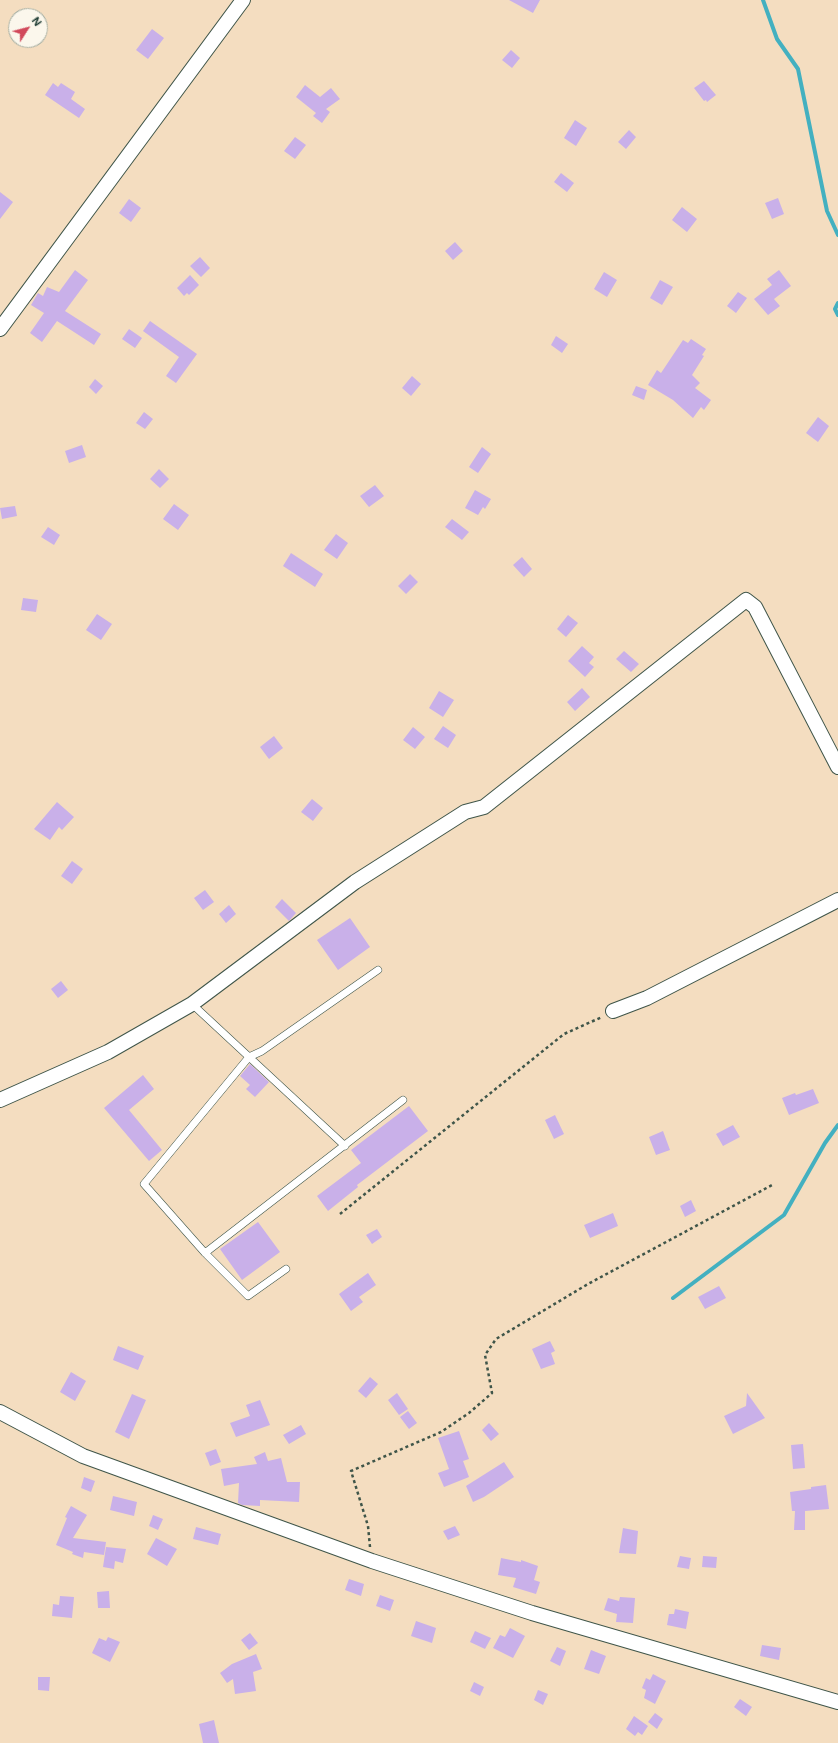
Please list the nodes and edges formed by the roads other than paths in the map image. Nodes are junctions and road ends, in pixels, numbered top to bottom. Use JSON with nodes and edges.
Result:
{"nodes":[{"id":1,"x":243,"y":0,"type":"edge"},
{"id":2,"x":0,"y":329,"type":"edge"},
{"id":3,"x":838,"y":768,"type":"edge"},
{"id":4,"x":838,"y":900,"type":"edge"},
{"id":5,"x":378,"y":970,"type":"dead end"},
{"id":6,"x":192,"y":1004,"type":"junction"},
{"id":7,"x":613,"y":1011,"type":"road end"},
{"id":8,"x":249,"y":1057,"type":"junction"},
{"id":9,"x":0,"y":1100,"type":"edge"},
{"id":10,"x":403,"y":1100,"type":"dead end"},
{"id":11,"x":345,"y":1146,"type":"junction"},
{"id":12,"x":205,"y":1254,"type":"junction"},
{"id":13,"x":286,"y":1269,"type":"dead end"},
{"id":14,"x":0,"y":1412,"type":"edge"},
{"id":15,"x":838,"y":1702,"type":"edge"}],
"edges":[{"from":1,"to":2,"type":"street"},
{"from":3,"to":6,"type":"street"},
{"from":4,"to":7,"type":"street"},
{"from":5,"to":8,"type":"lane"},
{"from":6,"to":8,"type":"lane"},
{"from":6,"to":9,"type":"street"},
{"from":8,"to":11,"type":"lane"},
{"from":8,"to":12,"type":"lane"},
{"from":10,"to":11,"type":"lane"},
{"from":11,"to":12,"type":"lane"},
{"from":12,"to":13,"type":"lane"},
{"from":14,"to":15,"type":"street"}]}
